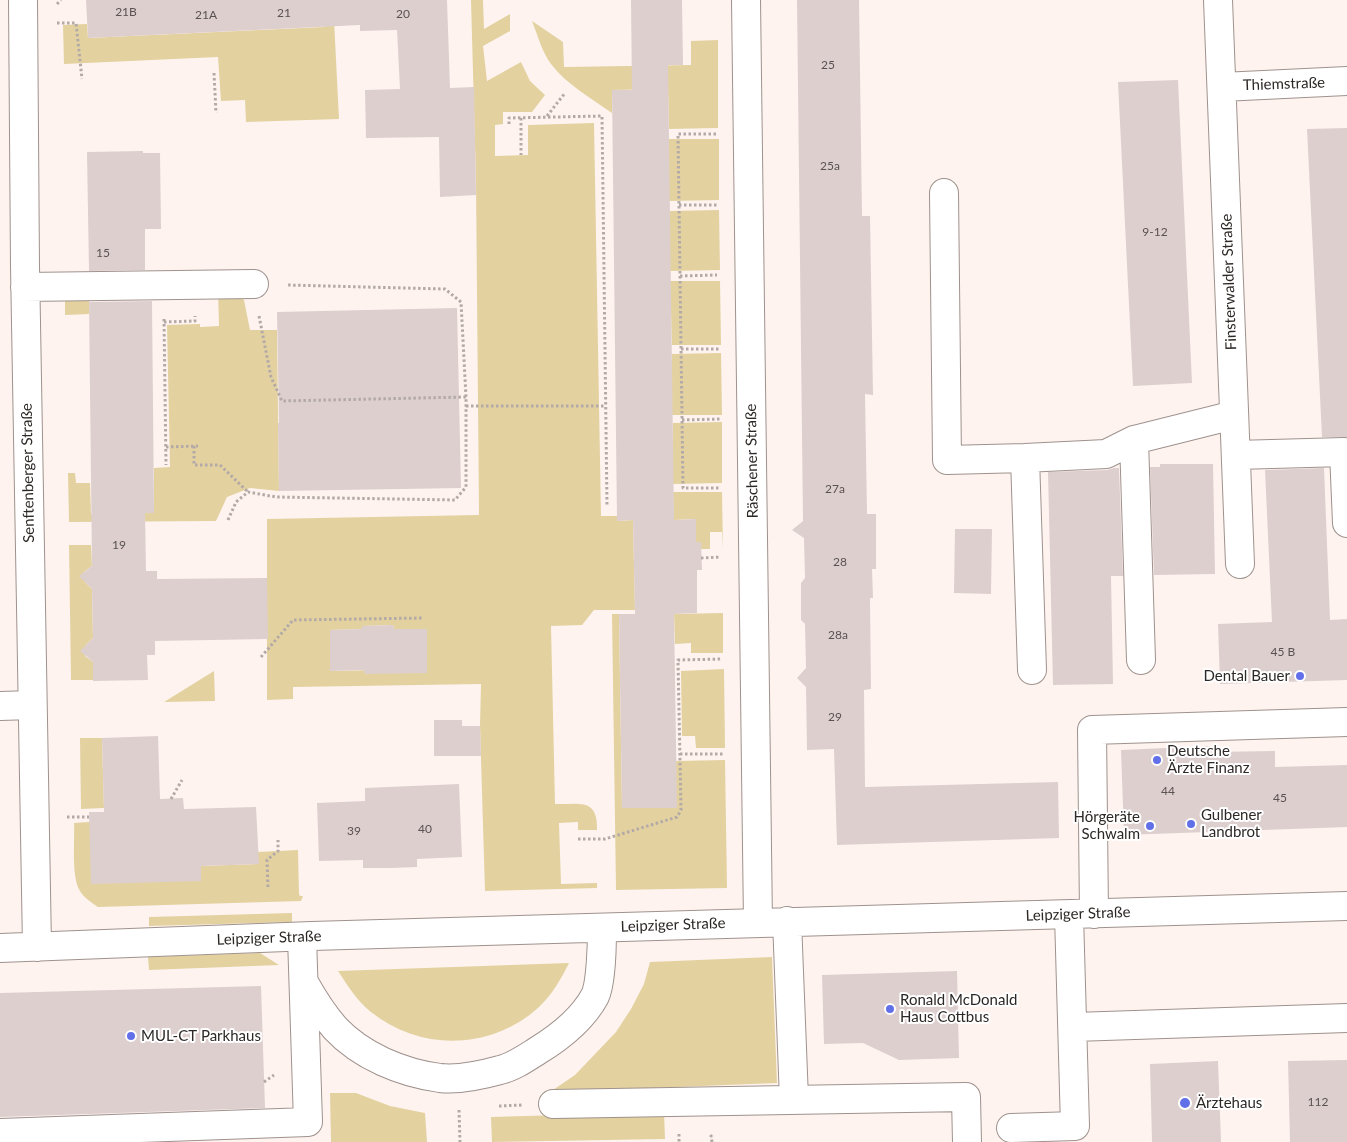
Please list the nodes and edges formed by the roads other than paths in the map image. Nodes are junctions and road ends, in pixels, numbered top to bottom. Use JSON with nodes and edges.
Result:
{"nodes":[{"id":1,"x":23,"y":0,"type":"edge"},
{"id":2,"x":746,"y":0,"type":"edge"},
{"id":3,"x":1218,"y":0,"type":"edge"},
{"id":4,"x":1347,"y":82,"type":"edge"},
{"id":5,"x":1222,"y":87,"type":"junction"},
{"id":6,"x":944,"y":193,"type":"dead end"},
{"id":7,"x":254,"y":284,"type":"road end"},
{"id":8,"x":25,"y":287,"type":"junction"},
{"id":9,"x":1234,"y":415,"type":"junction"},
{"id":10,"x":1134,"y":440,"type":"junction"},
{"id":11,"x":1236,"y":455,"type":"junction"},
{"id":12,"x":1025,"y":458,"type":"junction"},
{"id":13,"x":1347,"y":523,"type":"edge"},
{"id":14,"x":1240,"y":564,"type":"dead end"},
{"id":15,"x":1141,"y":660,"type":"dead end"},
{"id":16,"x":1032,"y":670,"type":"dead end"},
{"id":17,"x":32,"y":705,"type":"junction"},
{"id":18,"x":0,"y":706,"type":"edge"},
{"id":19,"x":1347,"y":722,"type":"edge"},
{"id":20,"x":1347,"y":906,"type":"edge"},
{"id":21,"x":1082,"y":914,"type":"junction"},
{"id":22,"x":787,"y":922,"type":"junction"},
{"id":23,"x":758,"y":923,"type":"junction"},
{"id":24,"x":602,"y":928,"type":"junction"},
{"id":25,"x":302,"y":937,"type":"junction"},
{"id":26,"x":37,"y":946,"type":"junction"},
{"id":27,"x":0,"y":948,"type":"edge"},
{"id":28,"x":304,"y":983,"type":"junction"},
{"id":29,"x":1347,"y":1018,"type":"edge"},
{"id":30,"x":1074,"y":1027,"type":"junction"},
{"id":31,"x":794,"y":1099,"type":"junction"},
{"id":32,"x":553,"y":1104,"type":"road end"},
{"id":33,"x":1011,"y":1128,"type":"dead end"},
{"id":34,"x":0,"y":1132,"type":"edge"},
{"id":35,"x":967,"y":1142,"type":"edge"}],
"edges":[{"from":1,"to":8,"type":"street","name":"Senftenberger Straße"},
{"from":2,"to":23,"type":"street","name":"Räschener Straße"},
{"from":3,"to":5,"type":"street","name":"Finsterwalder Straße"},
{"from":4,"to":5,"type":"street","name":"Thiemstraße"},
{"from":5,"to":9,"type":"street","name":"Finsterwalder Straße"},
{"from":6,"to":12,"type":"street"},
{"from":7,"to":8,"type":"street"},
{"from":8,"to":17,"type":"street","name":"Senftenberger Straße"},
{"from":9,"to":10,"type":"street"},
{"from":9,"to":11,"type":"street","name":"Finsterwalder Straße"},
{"from":10,"to":12,"type":"street"},
{"from":10,"to":15,"type":"street"},
{"from":11,"to":13,"type":"street"},
{"from":11,"to":14,"type":"street","name":"Finsterwalder Straße"},
{"from":12,"to":16,"type":"street"},
{"from":17,"to":18,"type":"street"},
{"from":17,"to":26,"type":"street","name":"Senftenberger Straße"},
{"from":19,"to":21,"type":"street"},
{"from":20,"to":21,"type":"street","name":"Leipziger Straße"},
{"from":21,"to":22,"type":"street","name":"Leipziger Straße"},
{"from":21,"to":30,"type":"street"},
{"from":22,"to":23,"type":"street","name":"Leipziger Straße"},
{"from":22,"to":31,"type":"street"},
{"from":23,"to":24,"type":"street","name":"Leipziger Straße"},
{"from":24,"to":25,"type":"street","name":"Leipziger Straße"},
{"from":24,"to":28,"type":"street"},
{"from":25,"to":26,"type":"street","name":"Leipziger Straße"},
{"from":25,"to":28,"type":"street"},
{"from":26,"to":27,"type":"street","name":"Leipziger Straße"},
{"from":28,"to":34,"type":"street"},
{"from":29,"to":30,"type":"street"},
{"from":30,"to":33,"type":"street"},
{"from":31,"to":32,"type":"street"},
{"from":31,"to":35,"type":"street"}]}
